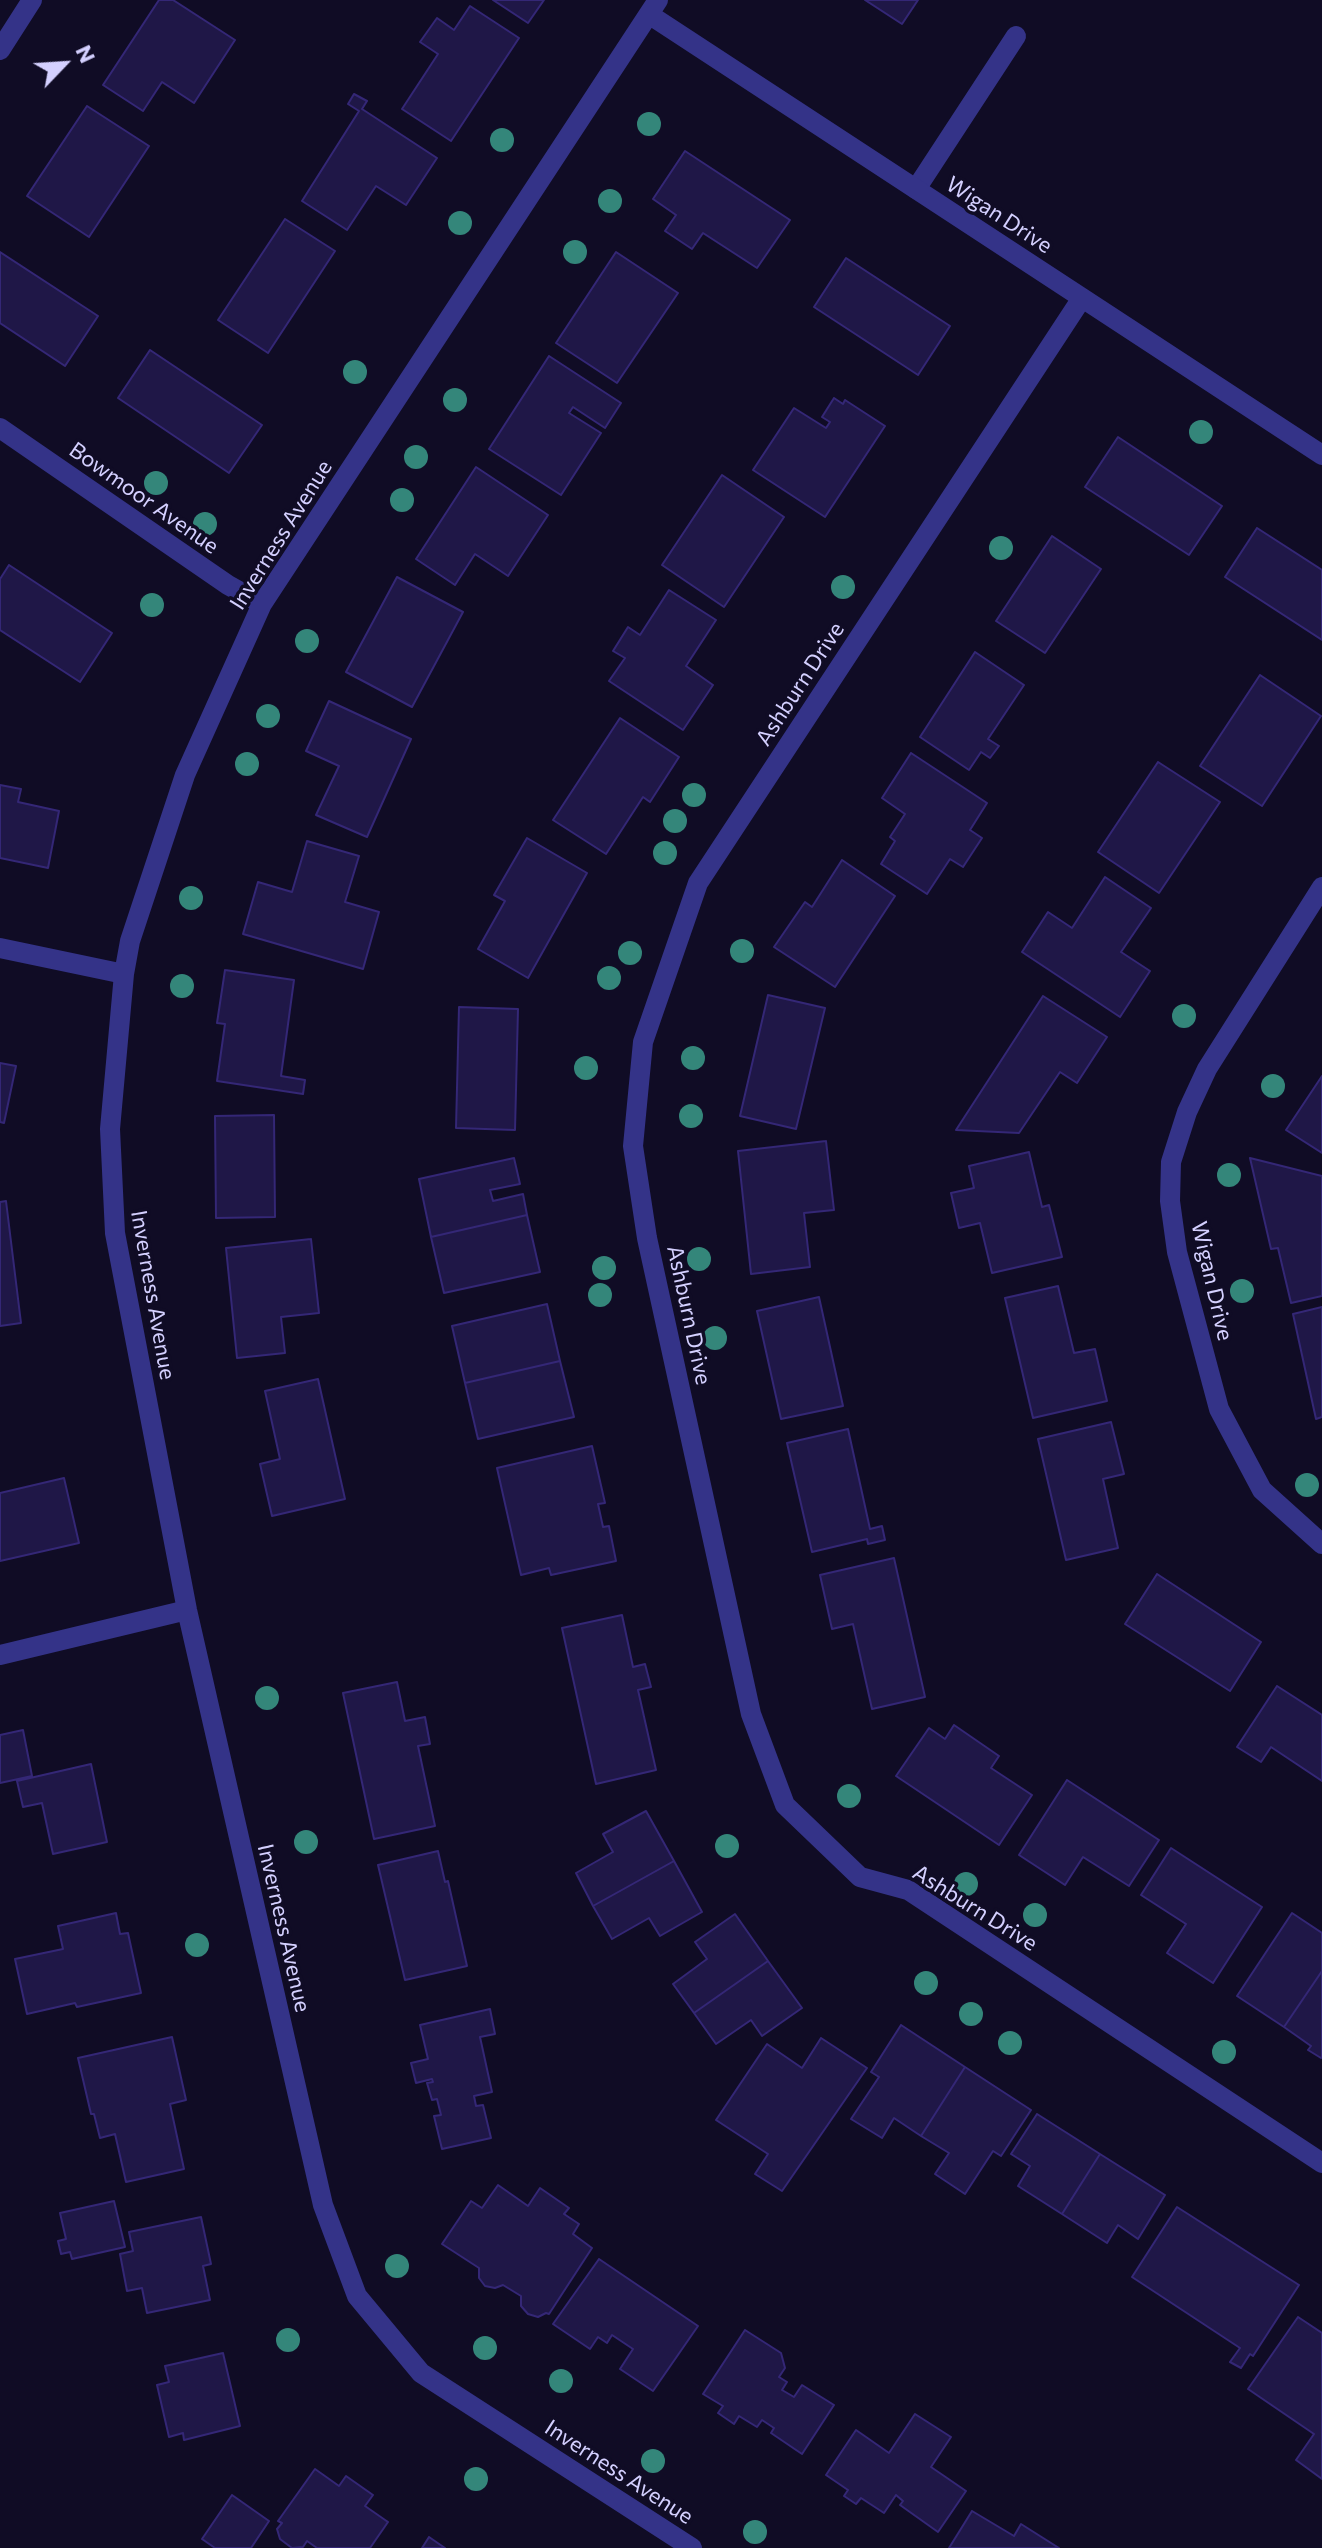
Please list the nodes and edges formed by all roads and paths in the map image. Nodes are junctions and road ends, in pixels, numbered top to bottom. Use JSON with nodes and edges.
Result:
{"nodes":[{"id":1,"x":32,"y":0,"type":"edge"},
{"id":2,"x":654,"y":7,"type":"edge"},
{"id":3,"x":1016,"y":36,"type":"dead end"},
{"id":4,"x":0,"y":50,"type":"edge"},
{"id":5,"x":916,"y":189,"type":"junction"},
{"id":6,"x":1082,"y":298,"type":"junction"},
{"id":7,"x":0,"y":428,"type":"edge"},
{"id":8,"x":1322,"y":455,"type":"edge"},
{"id":9,"x":262,"y":604,"type":"junction"},
{"id":10,"x":1322,"y":887,"type":"edge"},
{"id":11,"x":0,"y":948,"type":"edge"},
{"id":12,"x":124,"y":974,"type":"junction"},
{"id":13,"x":1322,"y":1544,"type":"edge"},
{"id":14,"x":187,"y":1610,"type":"junction"},
{"id":15,"x":0,"y":1655,"type":"edge"},
{"id":16,"x":1322,"y":2163,"type":"edge"},
{"id":17,"x":692,"y":2548,"type":"edge"}],
"edges":[{"from":1,"to":4,"type":"street"},
{"from":2,"to":5,"type":"street","name":"Wigan Drive"},
{"from":2,"to":9,"type":"street","name":"Inverness Avenue"},
{"from":3,"to":5,"type":"street"},
{"from":5,"to":6,"type":"street","name":"Wigan Drive"},
{"from":6,"to":8,"type":"street","name":"Wigan Drive"},
{"from":6,"to":16,"type":"street","name":"Ashburn Drive"},
{"from":7,"to":9,"type":"street","name":"Bowmoor Avenue"},
{"from":9,"to":12,"type":"street","name":"Inverness Avenue"},
{"from":10,"to":13,"type":"street","name":"Wigan Drive"},
{"from":11,"to":12,"type":"street"},
{"from":12,"to":14,"type":"street","name":"Inverness Avenue"},
{"from":14,"to":15,"type":"street"},
{"from":14,"to":17,"type":"street","name":"Inverness Avenue"}]}
